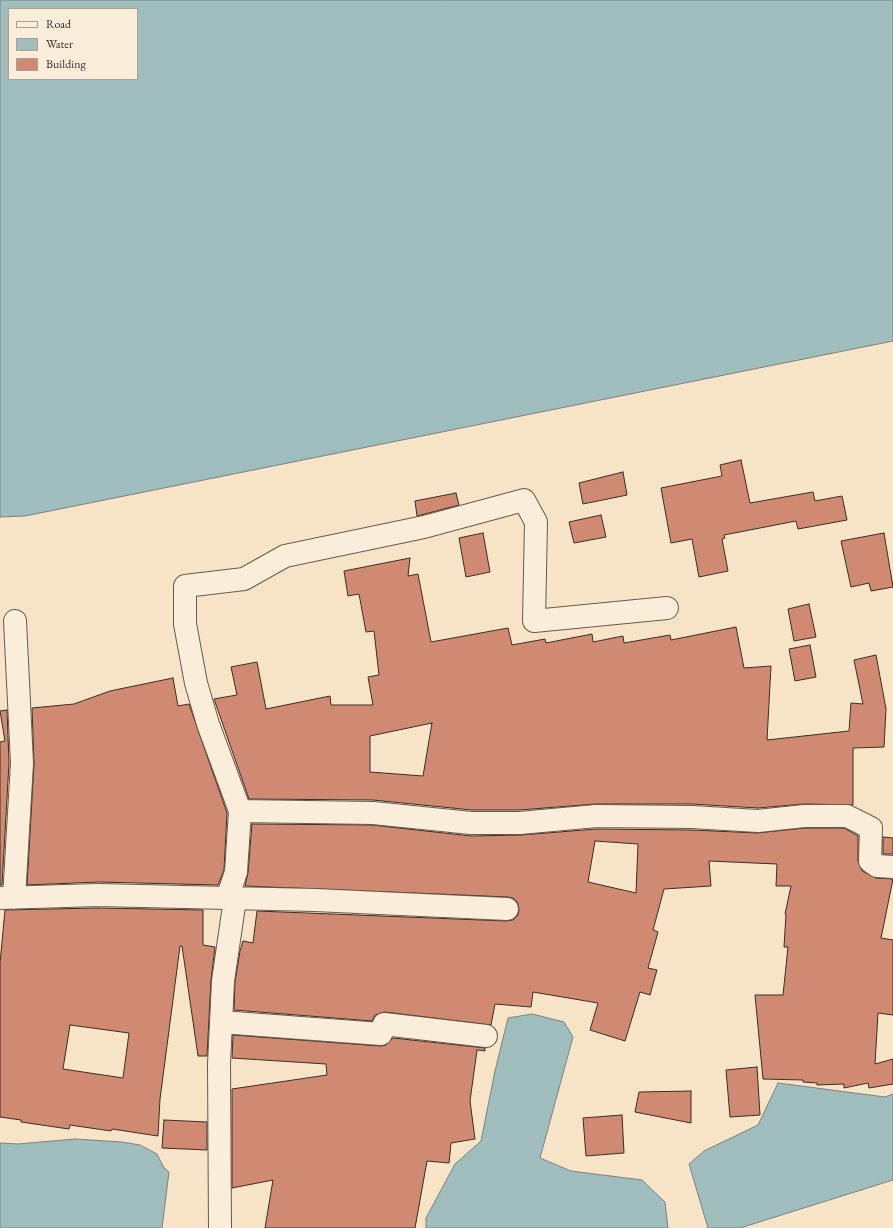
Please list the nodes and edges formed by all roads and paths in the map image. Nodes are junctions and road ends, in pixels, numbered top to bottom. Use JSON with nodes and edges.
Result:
{"nodes":[{"id":1,"x":667,"y":608,"type":"dead end"},
{"id":2,"x":15,"y":621,"type":"dead end"},
{"id":3,"x":240,"y":811,"type":"junction"},
{"id":4,"x":893,"y":867,"type":"edge"},
{"id":5,"x":7,"y":898,"type":"edge"},
{"id":6,"x":231,"y":899,"type":"junction"},
{"id":7,"x":507,"y":909,"type":"dead end"},
{"id":8,"x":221,"y":1022,"type":"junction"},
{"id":9,"x":486,"y":1036,"type":"dead end"},
{"id":10,"x":220,"y":1228,"type":"edge"}],
"edges":[{"from":1,"to":3,"type":"street"},
{"from":2,"to":5,"type":"street"},
{"from":3,"to":4,"type":"street"},
{"from":3,"to":6,"type":"street"},
{"from":5,"to":6,"type":"street"},
{"from":6,"to":7,"type":"street"},
{"from":6,"to":8,"type":"street"},
{"from":8,"to":9,"type":"street"},
{"from":8,"to":10,"type":"street"}]}
